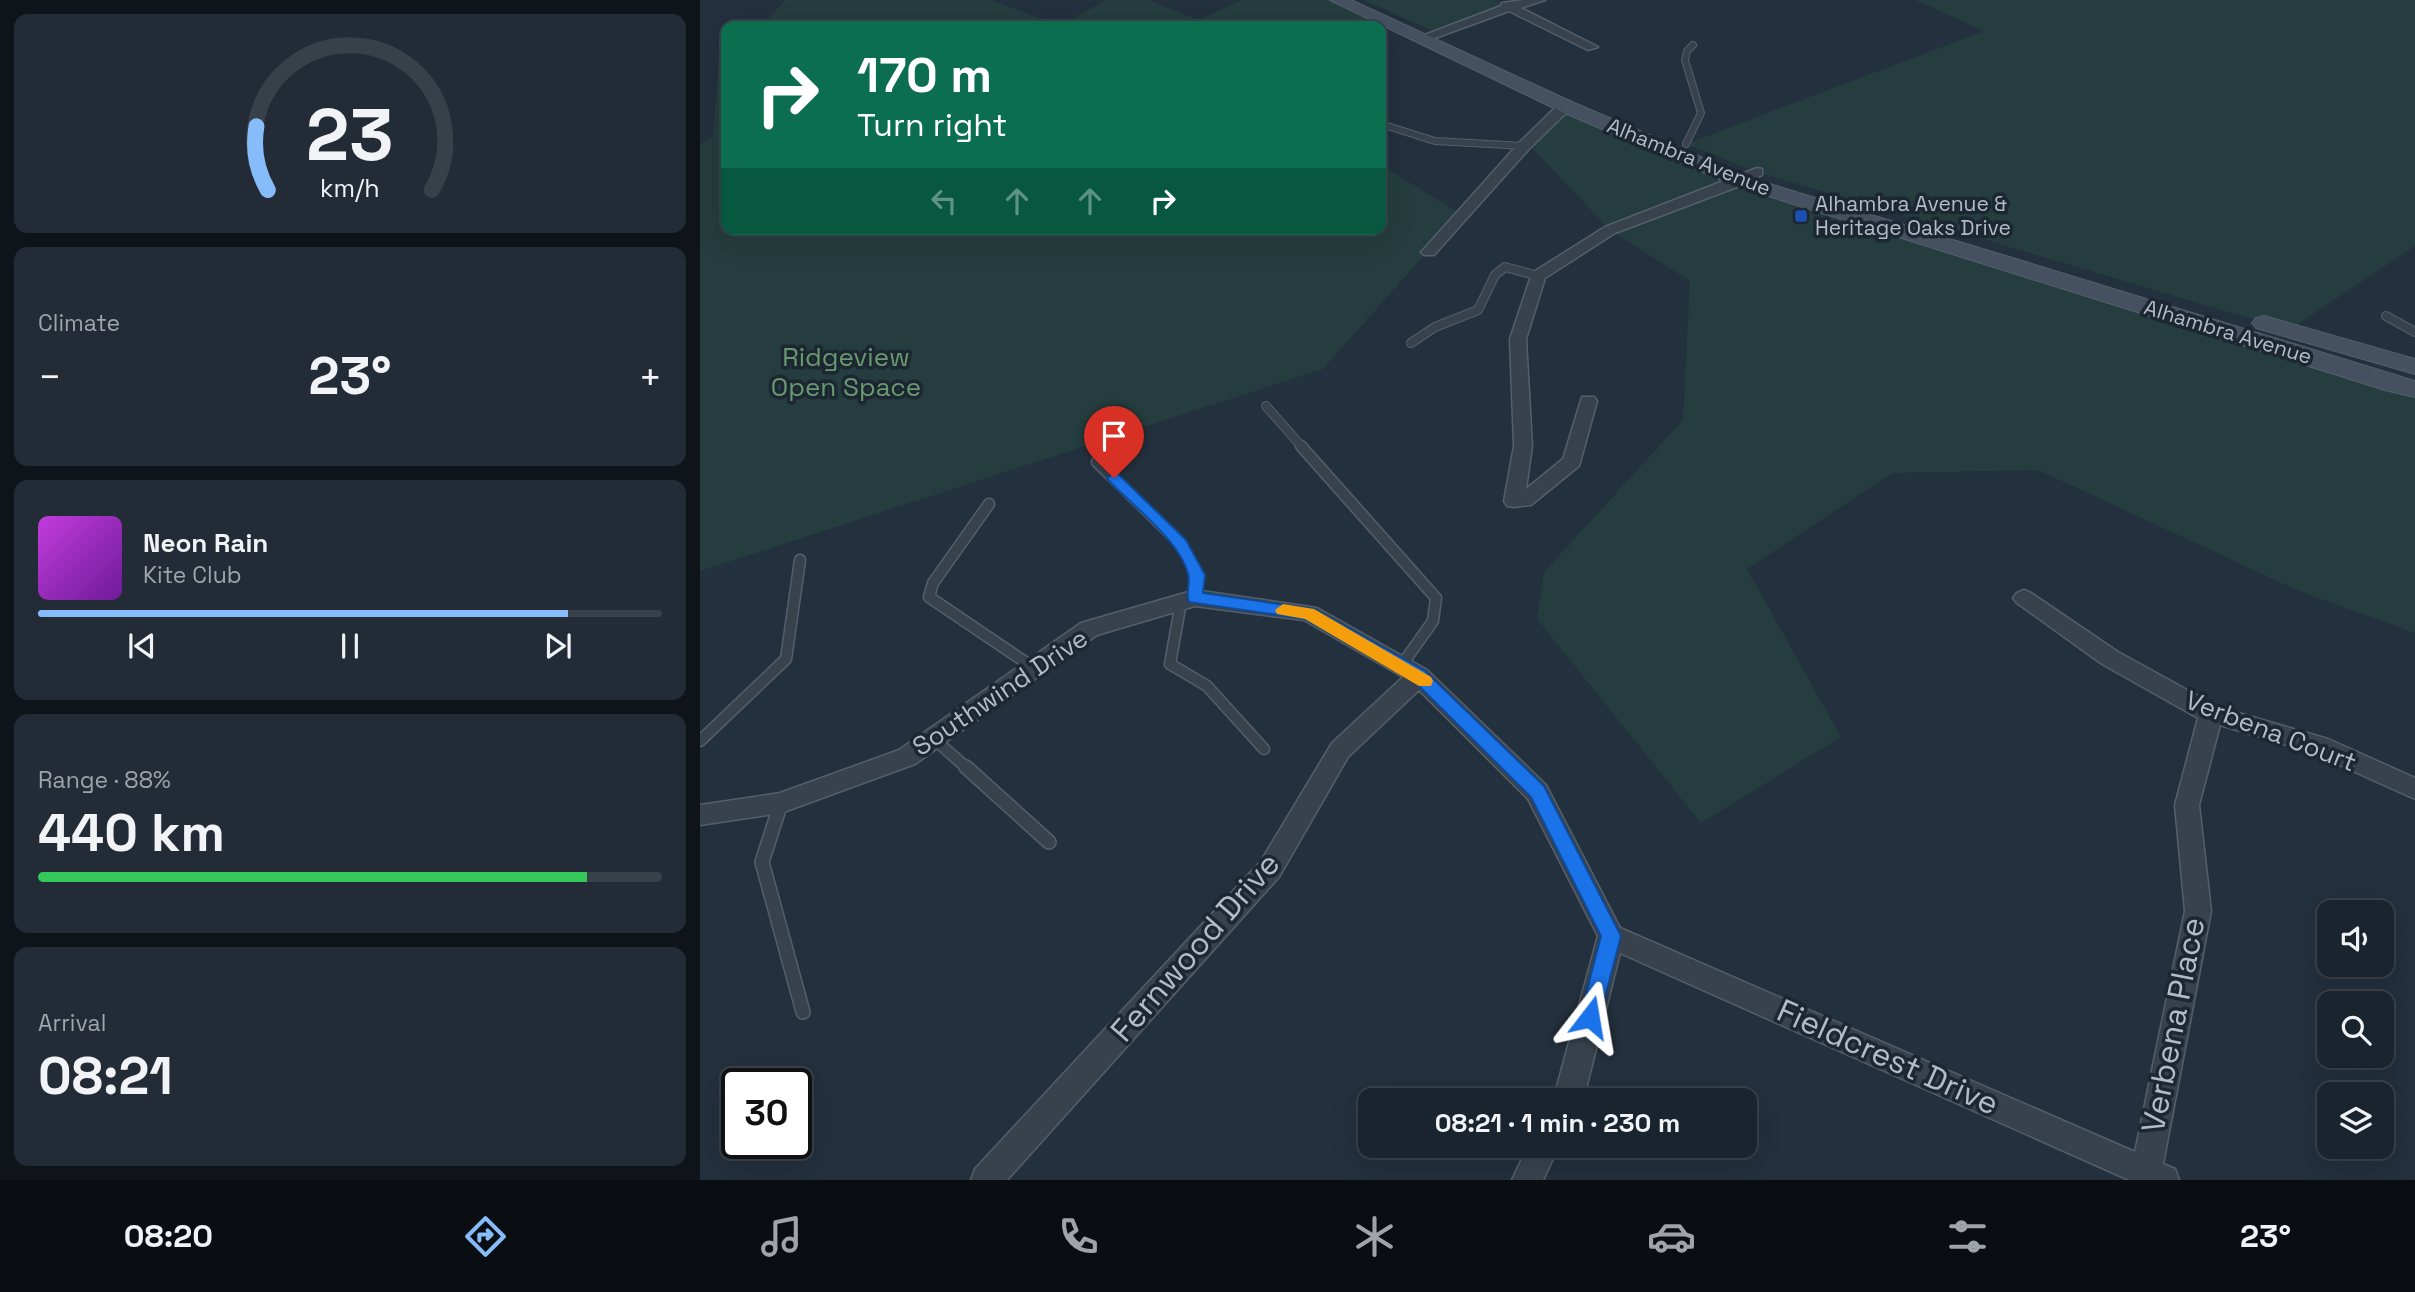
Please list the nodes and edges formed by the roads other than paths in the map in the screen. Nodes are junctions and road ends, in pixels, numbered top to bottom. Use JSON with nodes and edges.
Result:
{"nodes":[{"id":1,"x":1338,"y":0,"type":"edge"},
{"id":2,"x":1363,"y":0,"type":"edge"},
{"id":3,"x":1496,"y":0,"type":"edge"},
{"id":4,"x":1539,"y":0,"type":"edge"},
{"id":5,"x":1509,"y":7,"type":"junction"},
{"id":6,"x":1427,"y":35,"type":"junction"},
{"id":7,"x":1693,"y":45,"type":"dead end"},
{"id":8,"x":1592,"y":47,"type":"dead end"},
{"id":9,"x":1565,"y":106,"type":"junction"},
{"id":10,"x":1386,"y":126,"type":"edge"},
{"id":11,"x":1686,"y":144,"type":"junction"},
{"id":12,"x":1524,"y":146,"type":"junction"},
{"id":13,"x":1749,"y":177,"type":"junction"},
{"id":14,"x":1429,"y":253,"type":"dead end"},
{"id":15,"x":1538,"y":276,"type":"junction"},
{"id":16,"x":2386,"y":316,"type":"dead end"},
{"id":17,"x":2415,"y":332,"type":"edge"},
{"id":18,"x":1411,"y":343,"type":"dead end"},
{"id":19,"x":2415,"y":367,"type":"edge"},
{"id":20,"x":2415,"y":388,"type":"edge"},
{"id":21,"x":1588,"y":401,"type":"dead end"},
{"id":22,"x":1266,"y":406,"type":"dead end"},
{"id":23,"x":1097,"y":462,"type":"dead end"},
{"id":24,"x":989,"y":504,"type":"dead end"},
{"id":25,"x":800,"y":560,"type":"dead end"},
{"id":26,"x":2024,"y":598,"type":"dead end"},
{"id":27,"x":1188,"y":600,"type":"junction"},
{"id":28,"x":1034,"y":668,"type":"junction"},
{"id":29,"x":1410,"y":671,"type":"junction"},
{"id":30,"x":2211,"y":714,"type":"junction"},
{"id":31,"x":933,"y":738,"type":"junction"},
{"id":32,"x":700,"y":741,"type":"edge"},
{"id":33,"x":1264,"y":749,"type":"dead end"},
{"id":34,"x":2415,"y":789,"type":"edge"},
{"id":35,"x":781,"y":803,"type":"junction"},
{"id":36,"x":700,"y":815,"type":"edge"},
{"id":37,"x":1049,"y":842,"type":"dead end"},
{"id":38,"x":1611,"y":936,"type":"junction"},
{"id":39,"x":803,"y":1012,"type":"dead end"},
{"id":40,"x":1571,"y":1088,"type":"edge"},
{"id":41,"x":1538,"y":1158,"type":"edge"},
{"id":42,"x":2155,"y":1175,"type":"edge"},
{"id":43,"x":986,"y":1180,"type":"edge"},
{"id":44,"x":1527,"y":1180,"type":"edge"}],
"edges":[{"from":1,"to":6,"type":"main road","name":"Alhambra Avenue"},
{"from":2,"to":6,"type":"main road","name":"Alhambra Avenue"},
{"from":3,"to":5,"type":"street"},
{"from":4,"to":5,"type":"street"},
{"from":5,"to":6,"type":"street"},
{"from":5,"to":8,"type":"street"},
{"from":6,"to":9,"type":"main road","name":"Alhambra Avenue"},
{"from":6,"to":11,"type":"main road","name":"Alhambra Avenue"},
{"from":7,"to":11,"type":"lane"},
{"from":9,"to":12,"type":"street"},
{"from":9,"to":13,"type":"main road","name":"Alhambra Avenue"},
{"from":10,"to":12,"type":"lane"},
{"from":11,"to":13,"type":"main road","name":"Alhambra Avenue"},
{"from":12,"to":14,"type":"street"},
{"from":13,"to":15,"type":"street"},
{"from":13,"to":19,"type":"main road","name":"Alhambra Avenue"},
{"from":13,"to":20,"type":"main road","name":"Alhambra Avenue"},
{"from":15,"to":18,"type":"lane"},
{"from":15,"to":21,"type":"street"},
{"from":16,"to":17,"type":"lane"},
{"from":22,"to":29,"type":"lane"},
{"from":23,"to":27,"type":"lane"},
{"from":24,"to":28,"type":"lane"},
{"from":25,"to":32,"type":"lane"},
{"from":26,"to":30,"type":"street","name":"Verbena Court"},
{"from":27,"to":28,"type":"street","name":"Southwind Drive"},
{"from":27,"to":29,"type":"street","name":"Southwind Drive"},
{"from":27,"to":33,"type":"lane"},
{"from":28,"to":31,"type":"street","name":"Southwind Drive"},
{"from":29,"to":38,"type":"street","name":"Southwind Drive"},
{"from":29,"to":43,"type":"street","name":"Fernwood Drive"},
{"from":30,"to":34,"type":"street","name":"Verbena Court"},
{"from":30,"to":42,"type":"street","name":"Verbena Place"},
{"from":31,"to":35,"type":"street","name":"Southwind Drive"},
{"from":31,"to":37,"type":"lane"},
{"from":35,"to":36,"type":"street","name":"Southwind Drive"},
{"from":35,"to":39,"type":"lane"},
{"from":38,"to":40,"type":"street"},
{"from":38,"to":42,"type":"street","name":"Fieldcrest Drive"},
{"from":41,"to":44,"type":"street"}]}
